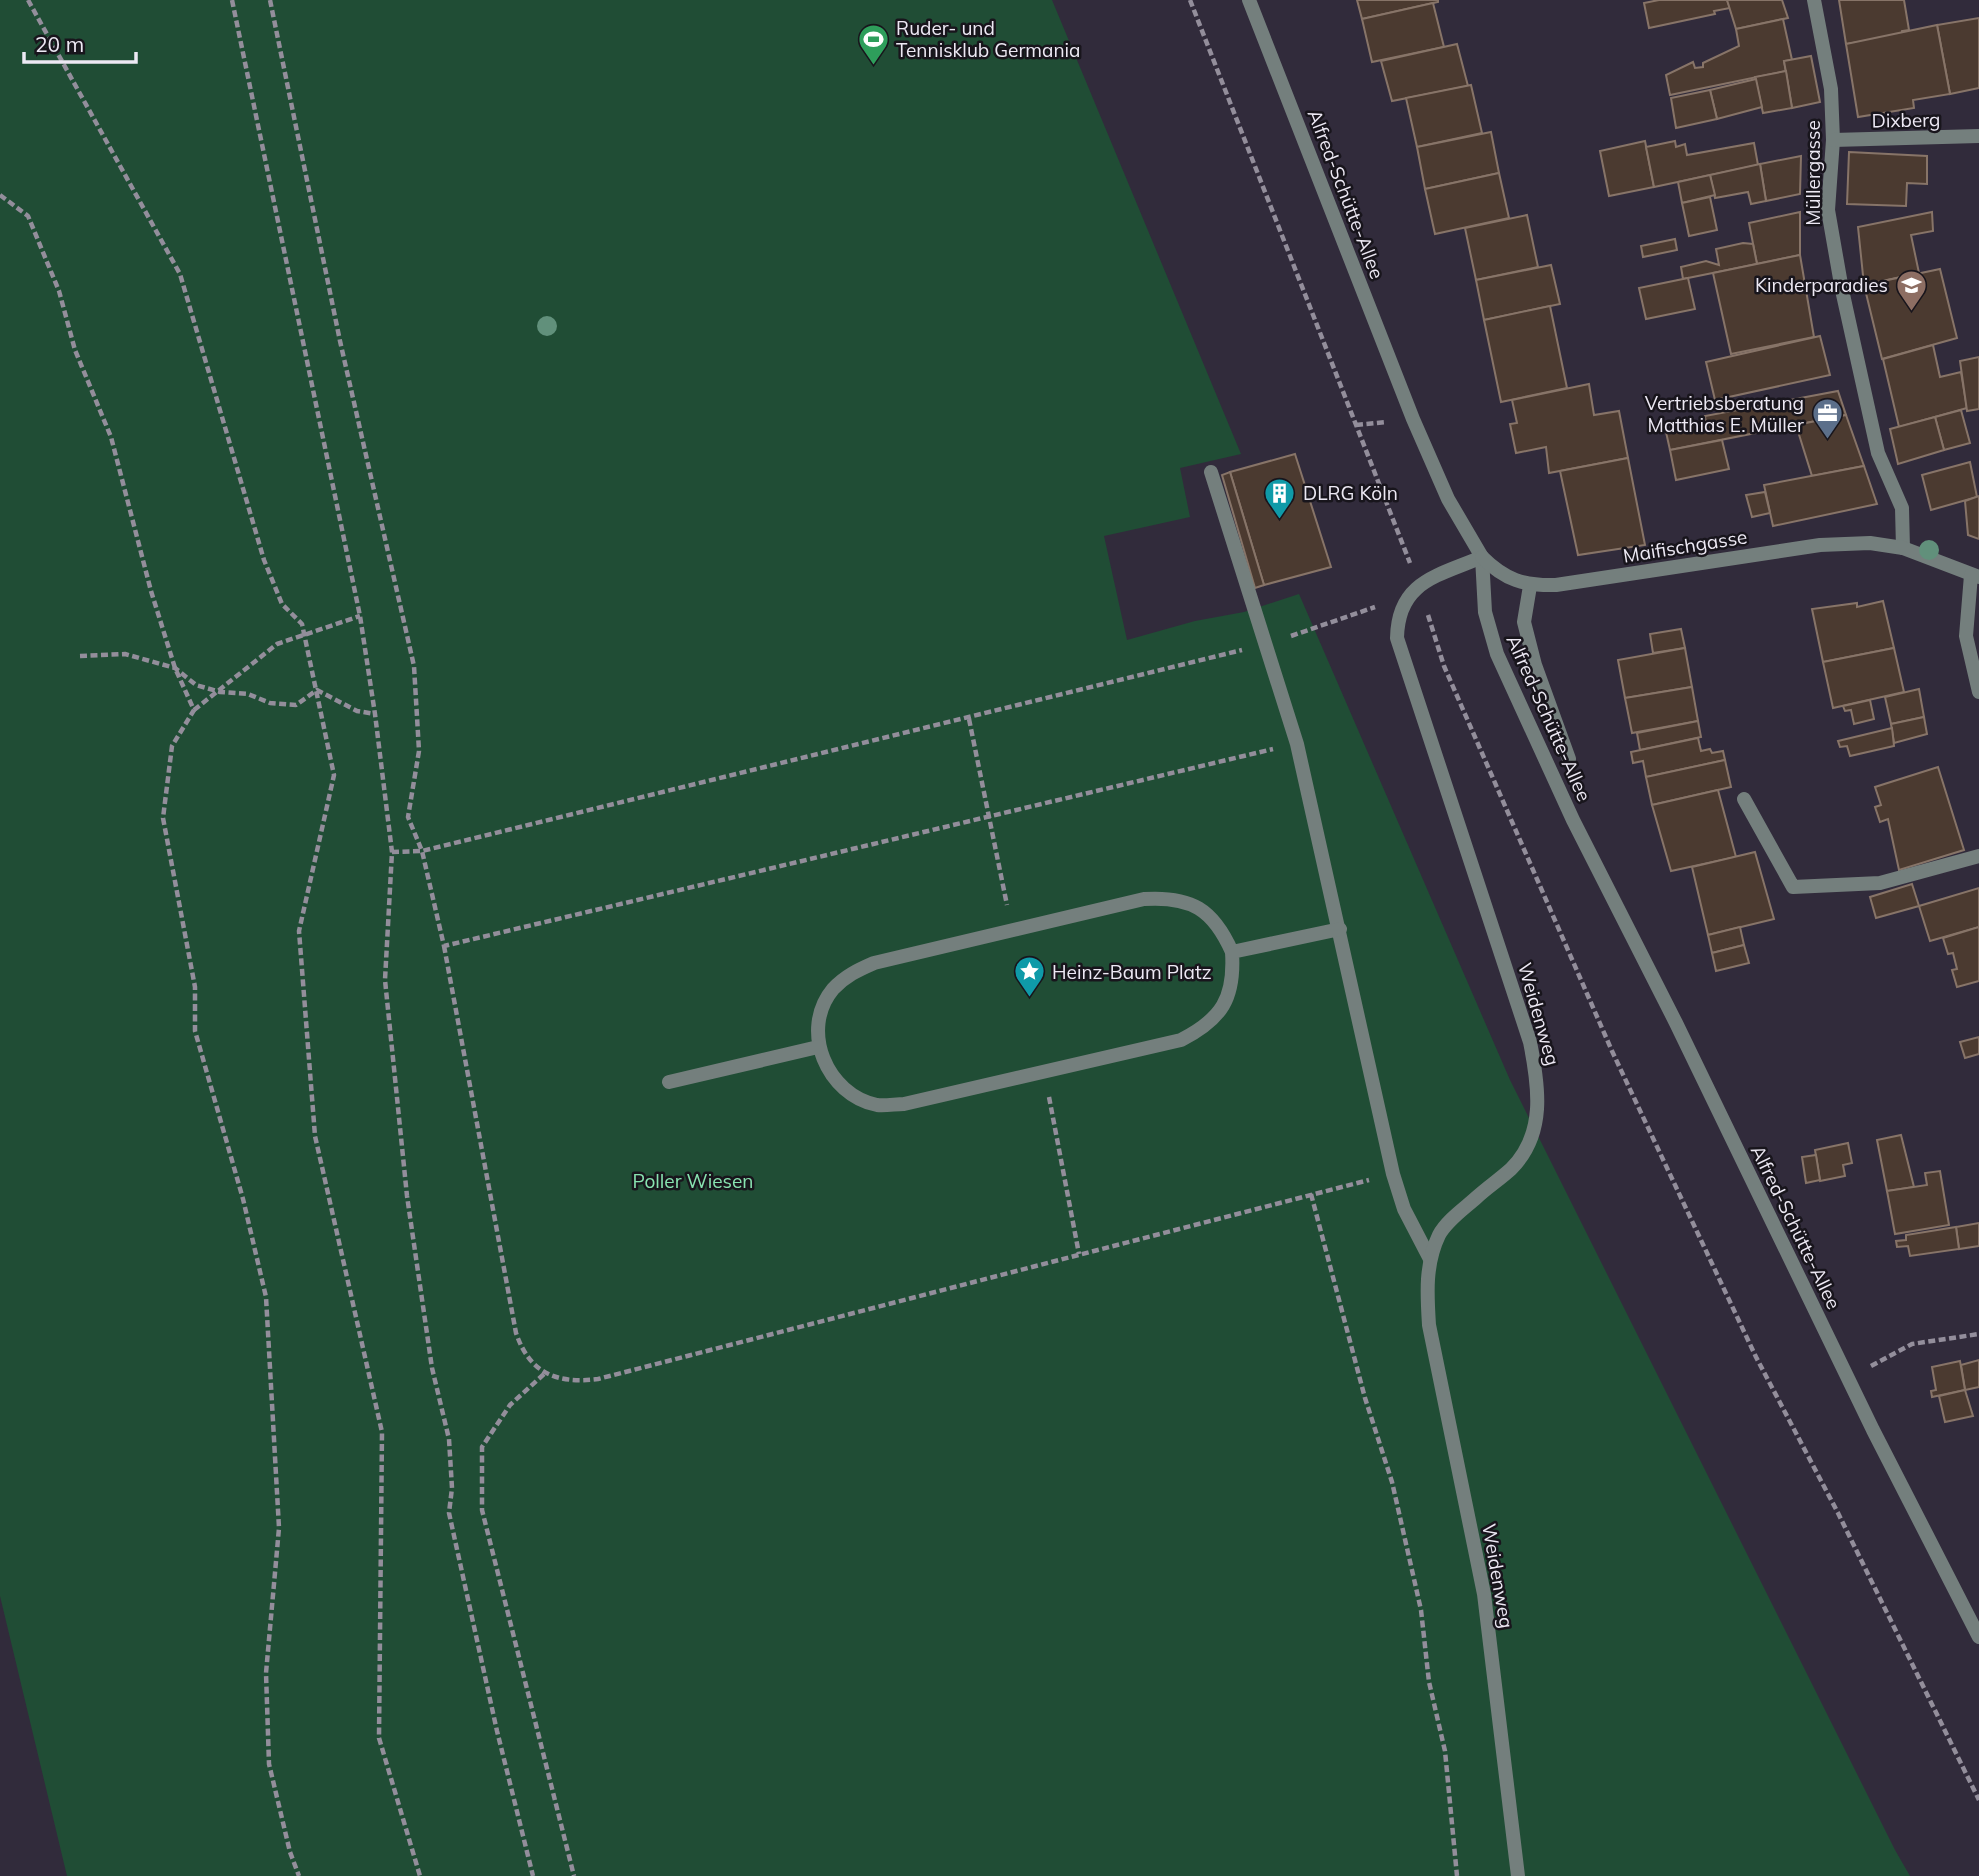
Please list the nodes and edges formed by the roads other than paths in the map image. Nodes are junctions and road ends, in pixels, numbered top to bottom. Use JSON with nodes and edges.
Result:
{"nodes":[{"id":1,"x":1249,"y":0,"type":"edge"},
{"id":2,"x":1814,"y":0,"type":"edge"},
{"id":3,"x":1979,"y":136,"type":"edge"},
{"id":4,"x":1833,"y":140,"type":"junction"},
{"id":5,"x":1211,"y":472,"type":"dead end"},
{"id":6,"x":1903,"y":548,"type":"junction"},
{"id":7,"x":1482,"y":557,"type":"junction"},
{"id":8,"x":1975,"y":576,"type":"edge"},
{"id":9,"x":1530,"y":586,"type":"junction"},
{"id":10,"x":1979,"y":692,"type":"edge"},
{"id":11,"x":1569,"y":759,"type":"dead end"},
{"id":12,"x":1744,"y":799,"type":"dead end"},
{"id":13,"x":1979,"y":856,"type":"edge"},
{"id":14,"x":1340,"y":929,"type":"junction"},
{"id":15,"x":1232,"y":953,"type":"junction"},
{"id":16,"x":818,"y":1047,"type":"junction"},
{"id":17,"x":669,"y":1082,"type":"dead end"},
{"id":18,"x":1430,"y":1259,"type":"junction"},
{"id":19,"x":1979,"y":1637,"type":"edge"},
{"id":20,"x":1518,"y":1876,"type":"edge"}],
"edges":[{"from":1,"to":7,"type":"street","name":"Alfred-Schütte-Allee"},
{"from":2,"to":4,"type":"street","name":"Müllergasse"},
{"from":3,"to":4,"type":"street","name":"Dixberg"},
{"from":4,"to":6,"type":"street","name":"Müllergasse"},
{"from":5,"to":14,"type":"street"},
{"from":6,"to":8,"type":"street","name":"Maifischgasse"},
{"from":6,"to":9,"type":"street","name":"Maifischgasse"},
{"from":7,"to":9,"type":"street"},
{"from":7,"to":18,"type":"street","name":"Weidenweg"},
{"from":7,"to":19,"type":"street","name":"Alfred-Schütte-Allee"},
{"from":8,"to":10,"type":"street"},
{"from":9,"to":11,"type":"street"},
{"from":12,"to":13,"type":"street"},
{"from":14,"to":15,"type":"street"},
{"from":14,"to":18,"type":"street"},
{"from":15,"to":16,"type":"street"},
{"from":15,"to":16,"type":"street"},
{"from":16,"to":17,"type":"street"},
{"from":18,"to":20,"type":"street","name":"Weidenweg"}]}
